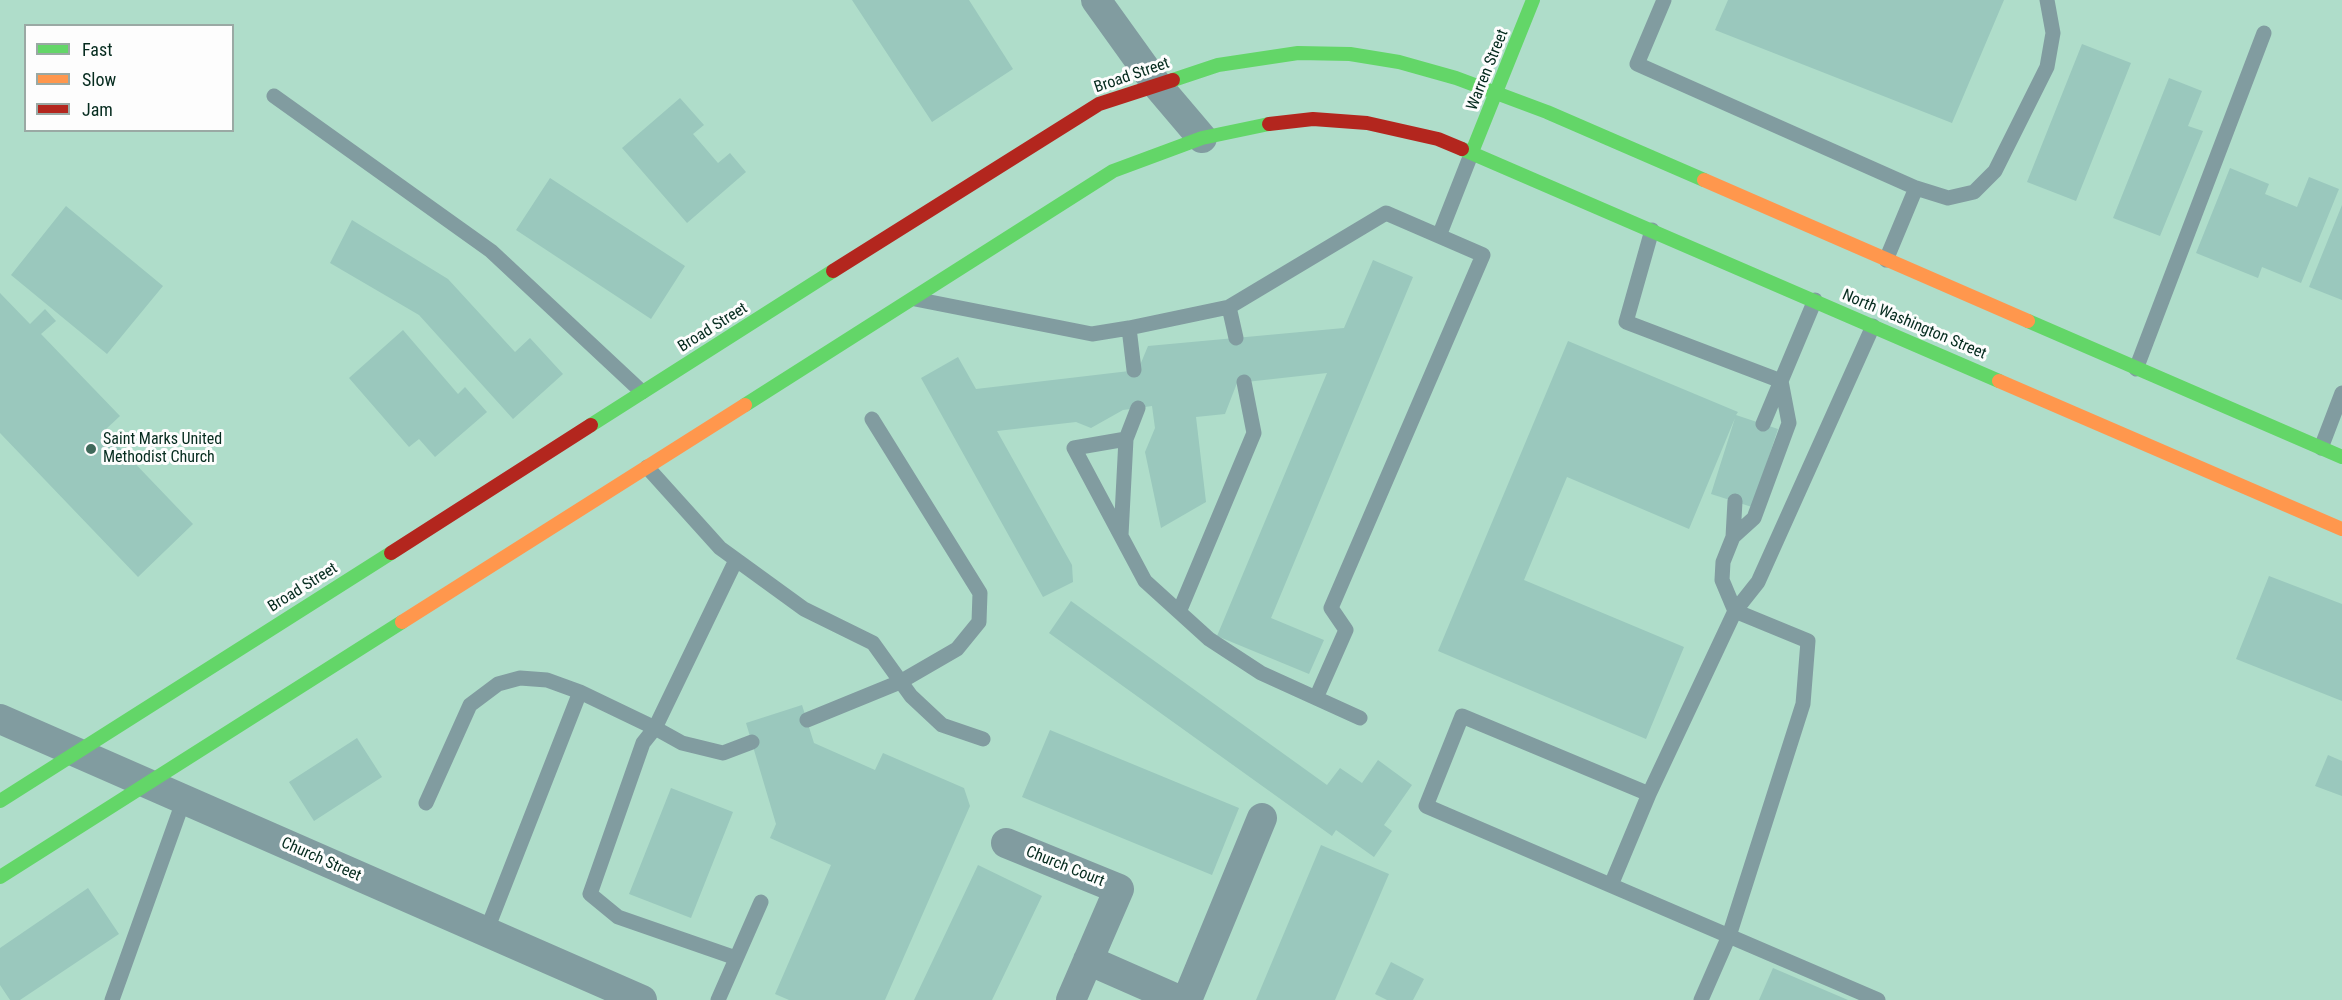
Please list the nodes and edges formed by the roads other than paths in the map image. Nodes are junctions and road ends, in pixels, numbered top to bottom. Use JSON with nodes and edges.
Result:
{"nodes":[{"id":1,"x":1096,"y":0,"type":"edge"},
{"id":2,"x":1533,"y":0,"type":"edge"},
{"id":3,"x":1664,"y":0,"type":"edge"},
{"id":4,"x":2047,"y":0,"type":"edge"},
{"id":5,"x":2264,"y":33,"type":"dead end"},
{"id":6,"x":1157,"y":85,"type":"junction"},
{"id":7,"x":1497,"y":93,"type":"junction"},
{"id":8,"x":274,"y":96,"type":"dead end"},
{"id":9,"x":1202,"y":138,"type":"junction"},
{"id":10,"x":1472,"y":152,"type":"junction"},
{"id":11,"x":1916,"y":188,"type":"junction"},
{"id":12,"x":1652,"y":230,"type":"junction"},
{"id":13,"x":1439,"y":236,"type":"junction"},
{"id":14,"x":1886,"y":260,"type":"junction"},
{"id":15,"x":912,"y":298,"type":"junction"},
{"id":16,"x":1815,"y":300,"type":"junction"},
{"id":17,"x":1229,"y":307,"type":"junction"},
{"id":18,"x":1873,"y":326,"type":"junction"},
{"id":19,"x":1129,"y":328,"type":"junction"},
{"id":20,"x":1236,"y":338,"type":"dead end"},
{"id":21,"x":2136,"y":369,"type":"junction"},
{"id":22,"x":1134,"y":370,"type":"dead end"},
{"id":23,"x":1781,"y":381,"type":"junction"},
{"id":24,"x":1244,"y":382,"type":"dead end"},
{"id":25,"x":642,"y":393,"type":"junction"},
{"id":26,"x":2342,"y":393,"type":"edge"},
{"id":27,"x":1138,"y":408,"type":"dead end"},
{"id":28,"x":872,"y":419,"type":"dead end"},
{"id":29,"x":1763,"y":424,"type":"dead end"},
{"id":30,"x":1126,"y":439,"type":"junction"},
{"id":31,"x":2320,"y":448,"type":"junction"},
{"id":32,"x":2342,"y":457,"type":"edge"},
{"id":33,"x":647,"y":466,"type":"junction"},
{"id":34,"x":1735,"y":501,"type":"dead end"},
{"id":35,"x":2342,"y":528,"type":"edge"},
{"id":36,"x":1733,"y":537,"type":"junction"},
{"id":37,"x":1121,"y":538,"type":"junction"},
{"id":38,"x":736,"y":560,"type":"junction"},
{"id":39,"x":1735,"y":611,"type":"junction"},
{"id":40,"x":1179,"y":612,"type":"junction"},
{"id":41,"x":900,"y":682,"type":"junction"},
{"id":42,"x":580,"y":692,"type":"junction"},
{"id":43,"x":1316,"y":698,"type":"junction"},
{"id":44,"x":1360,"y":718,"type":"dead end"},
{"id":45,"x":0,"y":719,"type":"edge"},
{"id":46,"x":807,"y":720,"type":"dead end"},
{"id":47,"x":655,"y":728,"type":"junction"},
{"id":48,"x":983,"y":739,"type":"dead end"},
{"id":49,"x":752,"y":742,"type":"dead end"},
{"id":50,"x":76,"y":752,"type":"junction"},
{"id":51,"x":148,"y":783,"type":"junction"},
{"id":52,"x":1648,"y":794,"type":"junction"},
{"id":53,"x":184,"y":800,"type":"junction"},
{"id":54,"x":0,"y":801,"type":"edge"},
{"id":55,"x":426,"y":803,"type":"dead end"},
{"id":56,"x":1262,"y":818,"type":"dead end"},
{"id":57,"x":1006,"y":843,"type":"dead end"},
{"id":58,"x":0,"y":877,"type":"edge"},
{"id":59,"x":1611,"y":885,"type":"junction"},
{"id":60,"x":761,"y":902,"type":"dead end"},
{"id":61,"x":486,"y":932,"type":"junction"},
{"id":62,"x":1729,"y":936,"type":"junction"},
{"id":63,"x":736,"y":958,"type":"junction"},
{"id":64,"x":1088,"y":960,"type":"junction"},
{"id":65,"x":112,"y":1000,"type":"edge"},
{"id":66,"x":642,"y":1000,"type":"edge"},
{"id":67,"x":718,"y":1000,"type":"edge"},
{"id":68,"x":1071,"y":1000,"type":"edge"},
{"id":69,"x":1179,"y":1000,"type":"edge"},
{"id":70,"x":1187,"y":1000,"type":"edge"},
{"id":71,"x":1701,"y":1000,"type":"edge"},
{"id":72,"x":1878,"y":1000,"type":"edge"}],
"edges":[{"from":1,"to":6,"type":"street"},
{"from":2,"to":7,"type":"main road","name":"Warren Street"},
{"from":3,"to":11,"type":"lane"},
{"from":4,"to":11,"type":"lane"},
{"from":5,"to":21,"type":"lane"},
{"from":6,"to":7,"type":"main road","name":"Broad Street"},
{"from":6,"to":9,"type":"street"},
{"from":6,"to":25,"type":"main road","name":"Broad Street"},
{"from":7,"to":10,"type":"main road","name":"Warren Street"},
{"from":7,"to":14,"type":"main road"},
{"from":8,"to":25,"type":"lane"},
{"from":9,"to":10,"type":"main road"},
{"from":9,"to":15,"type":"main road"},
{"from":10,"to":12,"type":"main road","name":"North Washington Street"},
{"from":10,"to":13,"type":"lane"},
{"from":11,"to":14,"type":"lane"},
{"from":12,"to":16,"type":"main road","name":"North Washington Street"},
{"from":12,"to":23,"type":"lane"},
{"from":13,"to":17,"type":"lane"},
{"from":13,"to":43,"type":"lane"},
{"from":14,"to":21,"type":"main road"},
{"from":15,"to":19,"type":"lane"},
{"from":15,"to":33,"type":"main road"},
{"from":16,"to":18,"type":"main road","name":"North Washington Street"},
{"from":16,"to":23,"type":"lane"},
{"from":17,"to":19,"type":"lane"},
{"from":17,"to":20,"type":"lane"},
{"from":18,"to":35,"type":"main road","name":"North Washington Street"},
{"from":18,"to":39,"type":"lane"},
{"from":19,"to":22,"type":"lane"},
{"from":21,"to":31,"type":"main road"},
{"from":23,"to":29,"type":"lane"},
{"from":23,"to":36,"type":"lane"},
{"from":24,"to":40,"type":"lane"},
{"from":25,"to":50,"type":"main road","name":"Broad Street"},
{"from":26,"to":31,"type":"lane"},
{"from":27,"to":30,"type":"lane"},
{"from":28,"to":41,"type":"lane"},
{"from":30,"to":37,"type":"lane"},
{"from":30,"to":37,"type":"lane"},
{"from":31,"to":32,"type":"main road"},
{"from":33,"to":38,"type":"lane"},
{"from":33,"to":51,"type":"main road"},
{"from":34,"to":36,"type":"lane"},
{"from":36,"to":39,"type":"lane"},
{"from":37,"to":40,"type":"lane"},
{"from":38,"to":41,"type":"lane"},
{"from":38,"to":47,"type":"lane"},
{"from":39,"to":52,"type":"lane"},
{"from":39,"to":62,"type":"lane"},
{"from":40,"to":43,"type":"lane"},
{"from":41,"to":46,"type":"lane"},
{"from":41,"to":48,"type":"lane"},
{"from":42,"to":47,"type":"lane"},
{"from":42,"to":55,"type":"lane"},
{"from":42,"to":61,"type":"lane"},
{"from":43,"to":44,"type":"lane"},
{"from":45,"to":50,"type":"street","name":"Church Street"},
{"from":47,"to":49,"type":"lane"},
{"from":47,"to":63,"type":"lane"},
{"from":50,"to":51,"type":"street","name":"Church Street"},
{"from":50,"to":54,"type":"main road","name":"Broad Street"},
{"from":51,"to":53,"type":"street","name":"Church Street"},
{"from":51,"to":58,"type":"main road"},
{"from":52,"to":59,"type":"lane"},
{"from":52,"to":59,"type":"lane"},
{"from":53,"to":61,"type":"street","name":"Church Street"},
{"from":53,"to":65,"type":"lane"},
{"from":56,"to":70,"type":"street"},
{"from":57,"to":64,"type":"street","name":"Church Court"},
{"from":59,"to":62,"type":"lane"},
{"from":60,"to":63,"type":"lane"},
{"from":61,"to":66,"type":"street","name":"Church Street"},
{"from":62,"to":71,"type":"lane"},
{"from":62,"to":72,"type":"lane"},
{"from":63,"to":67,"type":"lane"},
{"from":64,"to":68,"type":"street","name":"Church Court"},
{"from":64,"to":69,"type":"street"}]}
